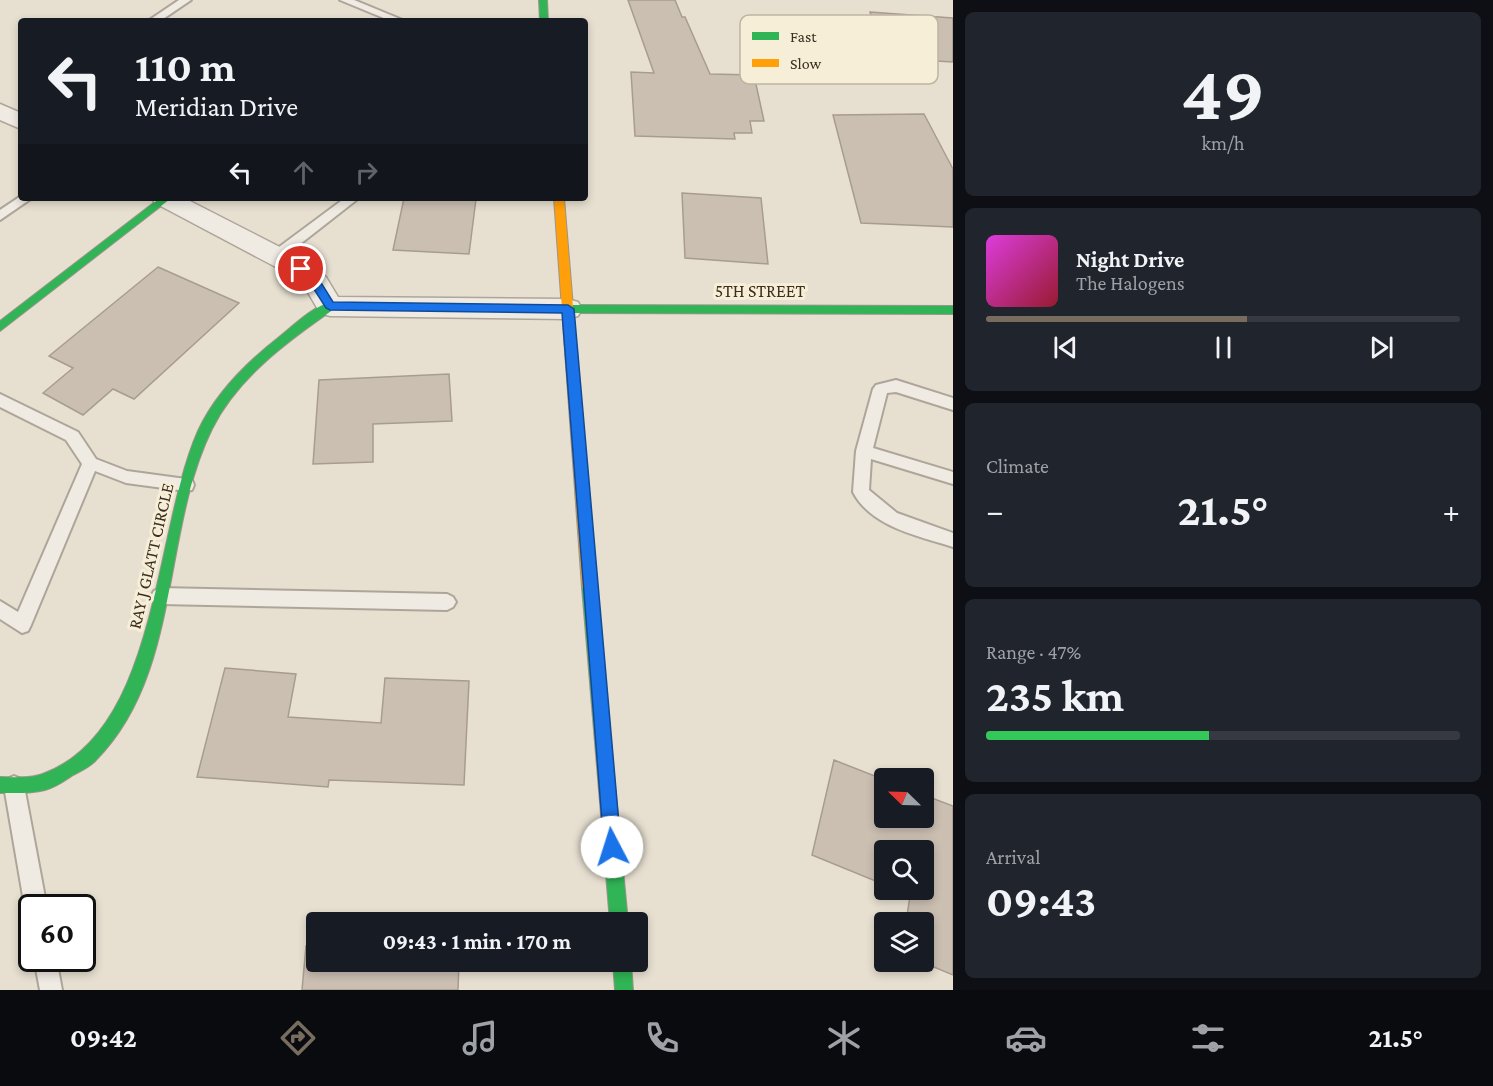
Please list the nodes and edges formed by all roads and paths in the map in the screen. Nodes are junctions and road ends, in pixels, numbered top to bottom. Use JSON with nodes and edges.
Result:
{"nodes":[{"id":1,"x":186,"y":0,"type":"edge"},
{"id":2,"x":345,"y":0,"type":"edge"},
{"id":3,"x":543,"y":0,"type":"edge"},
{"id":4,"x":158,"y":18,"type":"edge"},
{"id":5,"x":392,"y":18,"type":"edge"},
{"id":6,"x":544,"y":18,"type":"edge"},
{"id":7,"x":22,"y":201,"type":"edge"},
{"id":8,"x":161,"y":201,"type":"edge"},
{"id":9,"x":171,"y":201,"type":"edge"},
{"id":10,"x":349,"y":201,"type":"edge"},
{"id":11,"x":559,"y":201,"type":"edge"},
{"id":12,"x":0,"y":216,"type":"edge"},
{"id":13,"x":276,"y":256,"type":"junction"},
{"id":14,"x":330,"y":306,"type":"junction"},
{"id":15,"x":568,"y":309,"type":"junction"},
{"id":16,"x":953,"y":310,"type":"edge"},
{"id":17,"x":0,"y":327,"type":"edge"},
{"id":18,"x":953,"y":404,"type":"edge"},
{"id":19,"x":3,"y":406,"type":"edge"},
{"id":20,"x":864,"y":451,"type":"junction"},
{"id":21,"x":90,"y":463,"type":"junction"},
{"id":22,"x":953,"y":478,"type":"edge"},
{"id":23,"x":186,"y":485,"type":"junction"},
{"id":24,"x":953,"y":540,"type":"edge"},
{"id":25,"x":160,"y":596,"type":"junction"},
{"id":26,"x":447,"y":602,"type":"dead end"},
{"id":27,"x":0,"y":609,"type":"edge"},
{"id":28,"x":7,"y":786,"type":"edge"},
{"id":29,"x":33,"y":894,"type":"edge"},
{"id":30,"x":618,"y":912,"type":"edge"},
{"id":31,"x":48,"y":972,"type":"edge"},
{"id":32,"x":623,"y":972,"type":"edge"},
{"id":33,"x":51,"y":990,"type":"edge"},
{"id":34,"x":624,"y":990,"type":"edge"}],
"edges":[{"from":1,"to":4,"type":"lane"},
{"from":2,"to":5,"type":"lane"},
{"from":3,"to":6,"type":"street"},
{"from":7,"to":12,"type":"lane"},
{"from":8,"to":17,"type":"street"},
{"from":9,"to":13,"type":"street"},
{"from":10,"to":13,"type":"lane"},
{"from":11,"to":15,"type":"street"},
{"from":13,"to":14,"type":"street"},
{"from":14,"to":15,"type":"street"},
{"from":14,"to":23,"type":"street","name":"RAY J GLATT CIRCLE"},
{"from":15,"to":16,"type":"street","name":"5TH STREET"},
{"from":15,"to":30,"type":"street"},
{"from":18,"to":20,"type":"lane"},
{"from":19,"to":21,"type":"lane"},
{"from":20,"to":22,"type":"lane"},
{"from":20,"to":24,"type":"lane"},
{"from":21,"to":23,"type":"lane"},
{"from":21,"to":27,"type":"lane"},
{"from":23,"to":25,"type":"street","name":"RAY J GLATT CIRCLE"},
{"from":25,"to":26,"type":"lane"},
{"from":25,"to":28,"type":"street","name":"RAY J GLATT CIRCLE"},
{"from":28,"to":29,"type":"lane"},
{"from":31,"to":33,"type":"lane"},
{"from":32,"to":34,"type":"street"}]}
